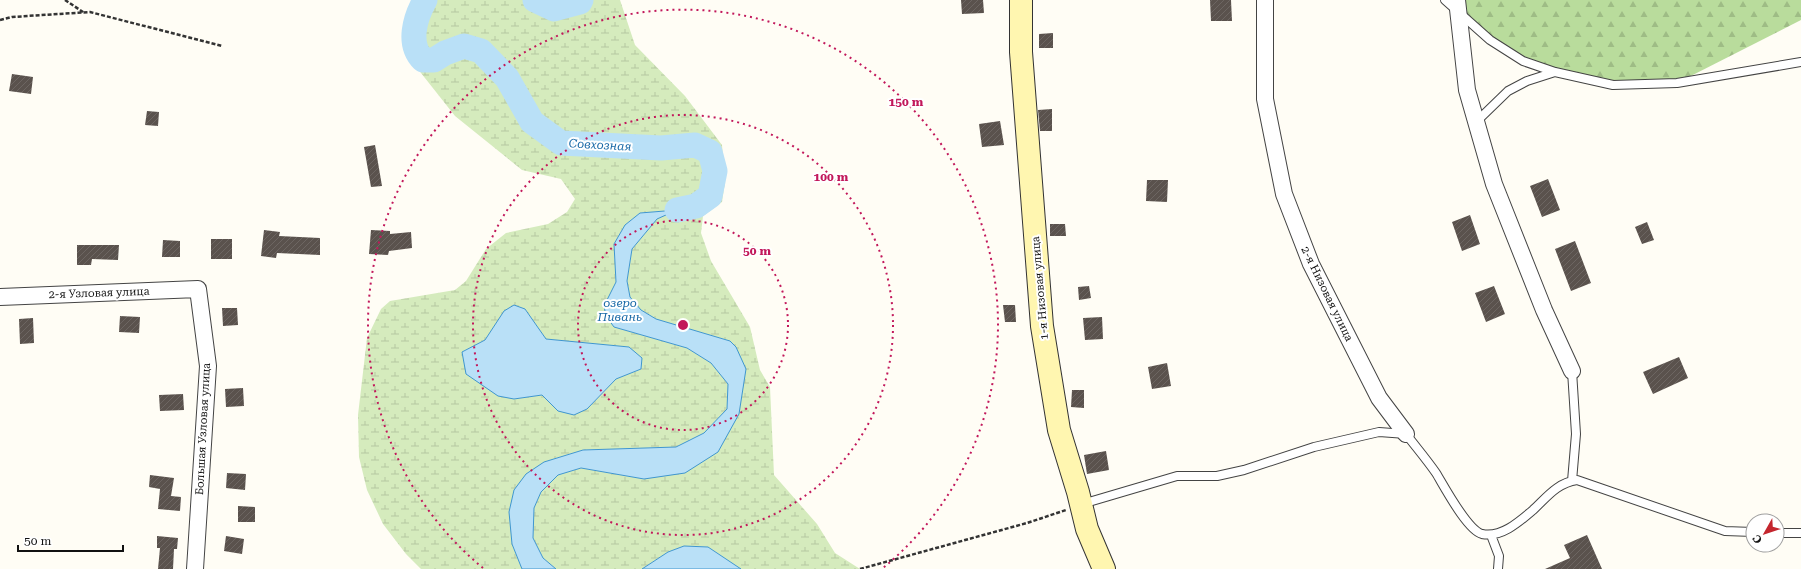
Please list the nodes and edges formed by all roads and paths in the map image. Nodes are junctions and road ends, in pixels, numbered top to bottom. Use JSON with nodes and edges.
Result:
{"nodes":[{"id":1,"x":65,"y":0,"type":"edge"},
{"id":2,"x":1021,"y":0,"type":"edge"},
{"id":3,"x":1265,"y":0,"type":"edge"},
{"id":4,"x":1444,"y":0,"type":"edge"},
{"id":5,"x":1458,"y":6,"type":"edge"},
{"id":6,"x":84,"y":12,"type":"junction"},
{"id":7,"x":0,"y":20,"type":"edge"},
{"id":8,"x":222,"y":46,"type":"dead end"},
{"id":9,"x":1801,"y":62,"type":"edge"},
{"id":10,"x":1555,"y":72,"type":"junction"},
{"id":11,"x":1476,"y":122,"type":"junction"},
{"id":12,"x":198,"y":290,"type":"joint"},
{"id":13,"x":0,"y":296,"type":"edge"},
{"id":14,"x":1572,"y":370,"type":"joint"},
{"id":15,"x":1406,"y":434,"type":"junction"},
{"id":16,"x":1572,"y":481,"type":"junction"},
{"id":17,"x":1081,"y":504,"type":"junction"},
{"id":18,"x":1745,"y":532,"type":"edge"},
{"id":19,"x":1785,"y":532,"type":"edge"},
{"id":20,"x":1801,"y":533,"type":"edge"},
{"id":21,"x":1491,"y":535,"type":"junction"},
{"id":22,"x":195,"y":569,"type":"edge"},
{"id":23,"x":860,"y":569,"type":"edge"},
{"id":24,"x":1104,"y":569,"type":"edge"},
{"id":25,"x":1498,"y":569,"type":"edge"}],
"edges":[{"from":1,"to":6,"type":"path"},
{"from":2,"to":17,"type":"street","name":"1-я Низовая улица"},
{"from":3,"to":15,"type":"street","name":"2-я Низовая улица"},
{"from":4,"to":5,"type":"lane"},
{"from":5,"to":10,"type":"lane"},
{"from":5,"to":11,"type":"street"},
{"from":6,"to":7,"type":"path"},
{"from":6,"to":8,"type":"path"},
{"from":9,"to":10,"type":"lane"},
{"from":10,"to":11,"type":"lane"},
{"from":11,"to":14,"type":"street"},
{"from":12,"to":13,"type":"street","name":"2-я Узловая улица"},
{"from":12,"to":22,"type":"street","name":"Большая Узловая улица"},
{"from":14,"to":16,"type":"lane"},
{"from":15,"to":17,"type":"lane"},
{"from":15,"to":21,"type":"lane"},
{"from":16,"to":18,"type":"lane"},
{"from":16,"to":21,"type":"lane"},
{"from":17,"to":23,"type":"path"},
{"from":17,"to":24,"type":"street","name":"1-я Низовая улица"},
{"from":19,"to":20,"type":"lane"},
{"from":21,"to":25,"type":"lane"}]}
